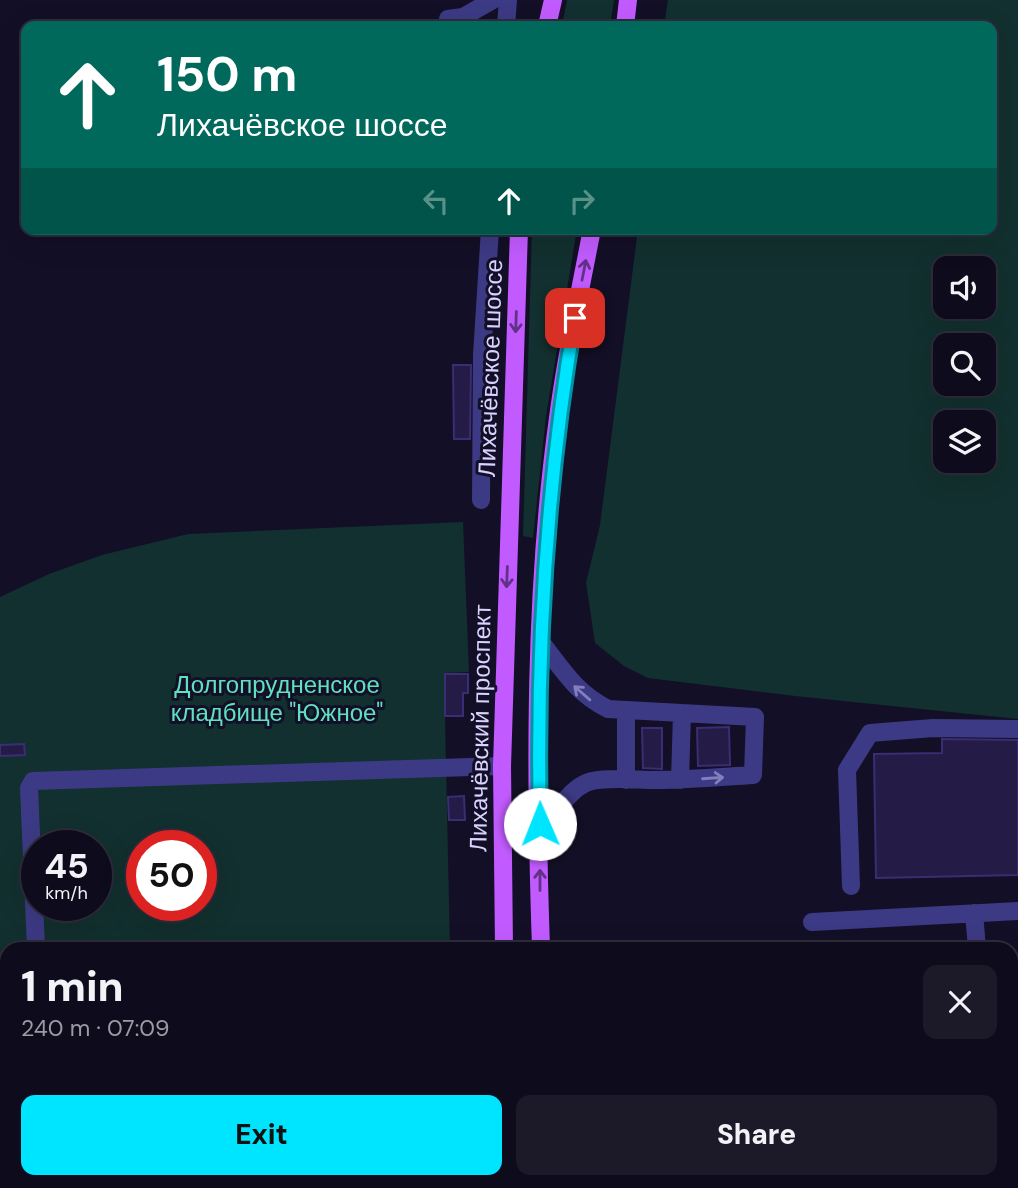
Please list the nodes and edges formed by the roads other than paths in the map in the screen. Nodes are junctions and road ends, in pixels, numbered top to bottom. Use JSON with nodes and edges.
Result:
{"nodes":[{"id":1,"x":493,"y":0,"type":"edge"},
{"id":2,"x":508,"y":0,"type":"edge"},
{"id":3,"x":553,"y":0,"type":"edge"},
{"id":4,"x":628,"y":0,"type":"edge"},
{"id":5,"x":448,"y":19,"type":"dead end"},
{"id":6,"x":506,"y":21,"type":"edge"},
{"id":7,"x":548,"y":21,"type":"edge"},
{"id":8,"x":626,"y":21,"type":"edge"},
{"id":9,"x":490,"y":235,"type":"edge"},
{"id":10,"x":519,"y":235,"type":"edge"},
{"id":11,"x":591,"y":235,"type":"edge"},
{"id":12,"x":481,"y":500,"type":"dead end"},
{"id":13,"x":509,"y":508,"type":"joint"},
{"id":14,"x":541,"y":642,"type":"junction"},
{"id":15,"x":626,"y":710,"type":"junction"},
{"id":16,"x":682,"y":713,"type":"junction"},
{"id":17,"x":1018,"y":729,"type":"edge"},
{"id":18,"x":502,"y":766,"type":"junction"},
{"id":19,"x":626,"y":780,"type":"junction"},
{"id":20,"x":680,"y":780,"type":"junction"},
{"id":21,"x":540,"y":847,"type":"junction"},
{"id":22,"x":851,"y":886,"type":"dead end"},
{"id":23,"x":1018,"y":911,"type":"edge"},
{"id":24,"x":974,"y":913,"type":"junction"},
{"id":25,"x":812,"y":922,"type":"dead end"},
{"id":26,"x":36,"y":942,"type":"edge"},
{"id":27,"x":504,"y":942,"type":"edge"},
{"id":28,"x":549,"y":942,"type":"edge"},
{"id":29,"x":976,"y":942,"type":"edge"},
{"id":30,"x":1018,"y":1116,"type":"edge"},
{"id":31,"x":1018,"y":1133,"type":"edge"}],
"edges":[{"from":1,"to":5,"type":"lane"},
{"from":2,"to":6,"type":"lane"},
{"from":3,"to":7,"type":"main road"},
{"from":4,"to":8,"type":"main road"},
{"from":9,"to":12,"type":"lane"},
{"from":10,"to":13,"type":"main road","name":"Лихачёвское шоссе","one_way":true},
{"from":14,"to":11,"type":"main road","one_way":true},
{"from":13,"to":18,"type":"main road","name":"Лихачёвский проспект","one_way":true},
{"from":15,"to":14,"type":"lane","one_way":true},
{"from":14,"to":21,"type":"main road"},
{"from":15,"to":16,"type":"lane"},
{"from":15,"to":19,"type":"lane"},
{"from":16,"to":20,"type":"lane"},
{"from":20,"to":16,"type":"lane","one_way":true},
{"from":17,"to":22,"type":"lane"},
{"from":18,"to":26,"type":"lane"},
{"from":18,"to":27,"type":"main road","name":"Лихачёвский проспект"},
{"from":19,"to":20,"type":"lane"},
{"from":19,"to":21,"type":"lane"},
{"from":28,"to":21,"type":"main road","one_way":true},
{"from":23,"to":24,"type":"lane"},
{"from":24,"to":25,"type":"lane"},
{"from":24,"to":29,"type":"lane"},
{"from":30,"to":31,"type":"lane"}]}
